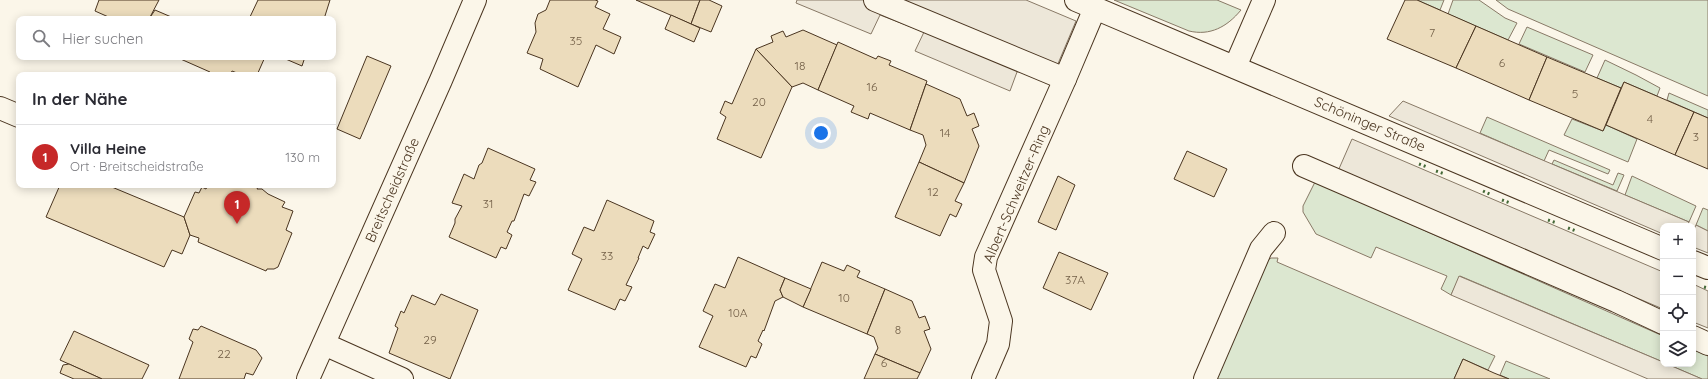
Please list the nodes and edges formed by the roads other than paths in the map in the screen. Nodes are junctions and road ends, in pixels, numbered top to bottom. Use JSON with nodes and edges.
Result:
{"nodes":[{"id":1,"x":474,"y":0,"type":"edge"},
{"id":2,"x":875,"y":0,"type":"edge"},
{"id":3,"x":1264,"y":0,"type":"edge"},
{"id":4,"x":1086,"y":4,"type":"edge"},
{"id":5,"x":1235,"y":67,"type":"junction"},
{"id":6,"x":1065,"y":79,"type":"junction"},
{"id":7,"x":0,"y":108,"type":"edge"},
{"id":8,"x":16,"y":115,"type":"edge"},
{"id":9,"x":1304,"y":166,"type":"dead end"},
{"id":10,"x":1274,"y":233,"type":"dead end"},
{"id":11,"x":1660,"y":248,"type":"edge"},
{"id":12,"x":1696,"y":263,"type":"edge"},
{"id":13,"x":1708,"y":268,"type":"edge"},
{"id":14,"x":1660,"y":322,"type":"edge"},
{"id":15,"x":1696,"y":338,"type":"edge"},
{"id":16,"x":324,"y":344,"type":"junction"},
{"id":17,"x":1708,"y":344,"type":"edge"},
{"id":18,"x":308,"y":379,"type":"edge"},
{"id":19,"x":402,"y":379,"type":"edge"},
{"id":20,"x":983,"y":379,"type":"edge"},
{"id":21,"x":1205,"y":379,"type":"edge"}],
"edges":[{"from":1,"to":16,"type":"street","name":"Breitscheidstraße"},
{"from":2,"to":6,"type":"street"},
{"from":3,"to":5,"type":"street"},
{"from":4,"to":5,"type":"street","name":"Schöninger Straße"},
{"from":4,"to":6,"type":"street","name":"Albert-Schweitzer-Ring"},
{"from":5,"to":11,"type":"street","name":"Schöninger Straße"},
{"from":6,"to":20,"type":"street","name":"Albert-Schweitzer-Ring"},
{"from":7,"to":8,"type":"street"},
{"from":9,"to":14,"type":"street"},
{"from":10,"to":21,"type":"street"},
{"from":12,"to":13,"type":"street"},
{"from":15,"to":17,"type":"street"},
{"from":16,"to":18,"type":"street","name":"Breitscheidstraße"},
{"from":16,"to":19,"type":"street"}]}
